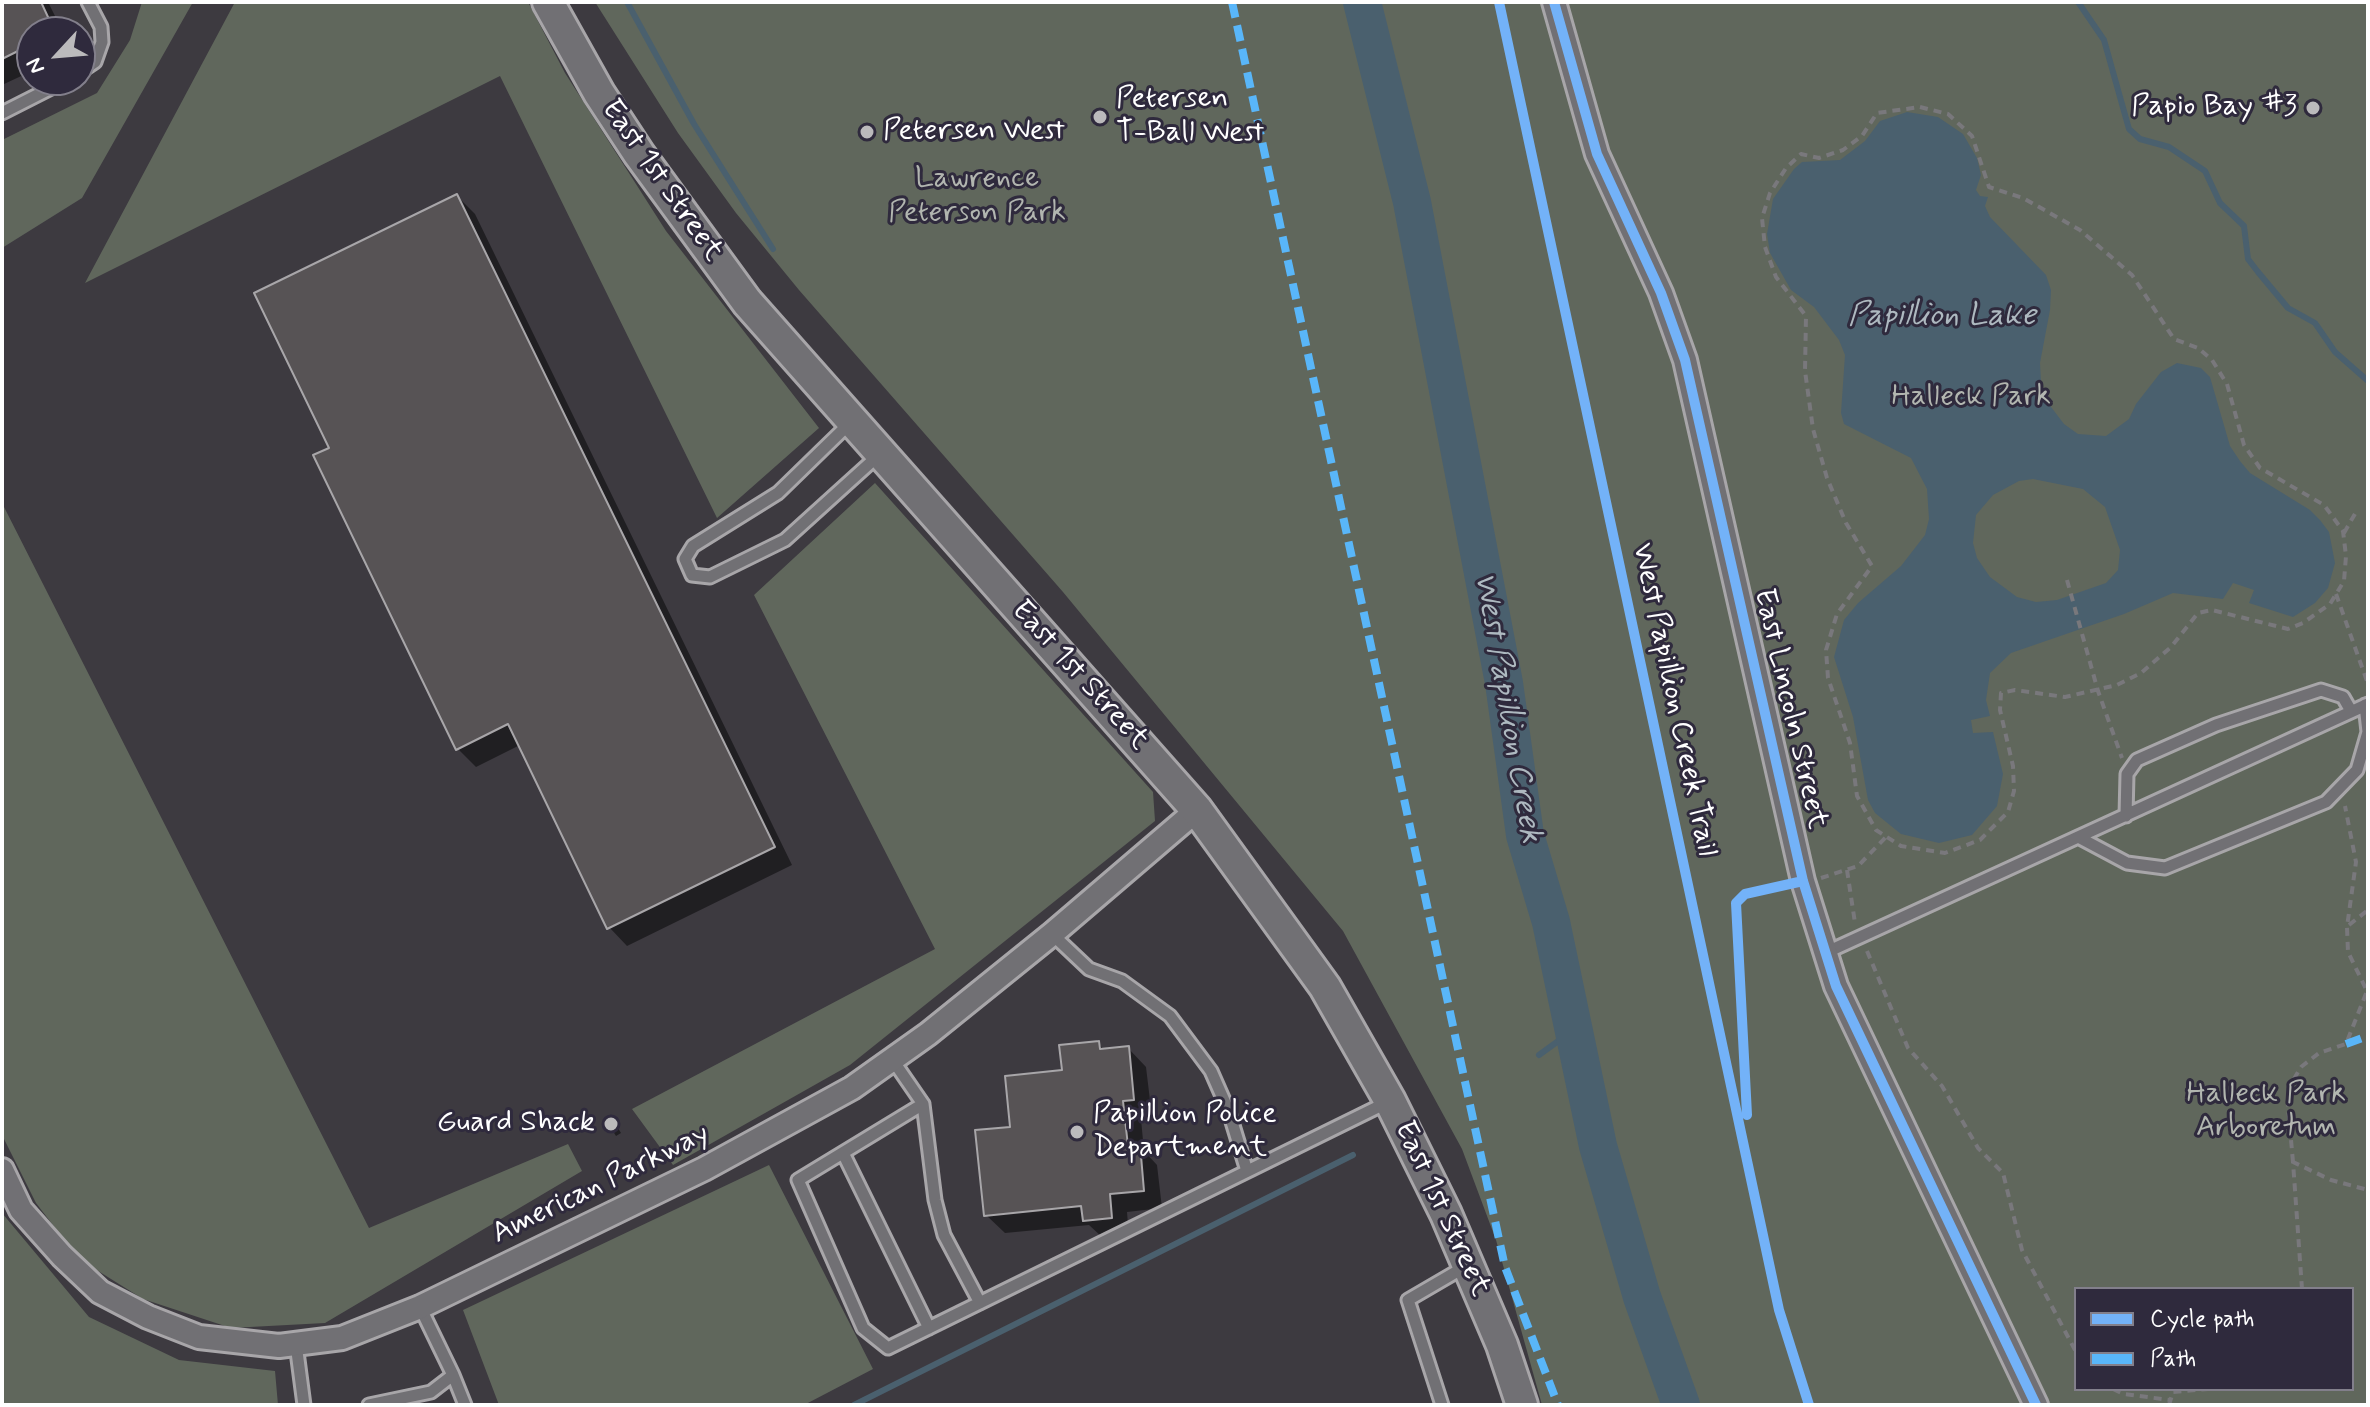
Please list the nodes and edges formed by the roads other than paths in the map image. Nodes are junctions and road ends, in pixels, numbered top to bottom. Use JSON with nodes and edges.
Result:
{"nodes":[{"id":1,"x":548,"y":2,"type":"edge"},
{"id":2,"x":1554,"y":2,"type":"edge"},
{"id":3,"x":96,"y":17,"type":"edge"},
{"id":4,"x":96,"y":59,"type":"edge"},
{"id":5,"x":35,"y":96,"type":"edge"},
{"id":6,"x":2,"y":113,"type":"edge"},
{"id":7,"x":852,"y":420,"type":"junction"},
{"id":8,"x":880,"y":453,"type":"junction"},
{"id":9,"x":2366,"y":704,"type":"edge"},
{"id":10,"x":2351,"y":711,"type":"junction"},
{"id":11,"x":2368,"y":732,"type":"edge"},
{"id":12,"x":1197,"y":810,"type":"junction"},
{"id":13,"x":2126,"y":816,"type":"junction"},
{"id":14,"x":2080,"y":838,"type":"junction"},
{"id":15,"x":1052,"y":934,"type":"junction"},
{"id":16,"x":1825,"y":953,"type":"junction"},
{"id":17,"x":892,"y":1059,"type":"junction"},
{"id":18,"x":1390,"y":1101,"type":"junction"},
{"id":19,"x":923,"y":1104,"type":"junction"},
{"id":20,"x":843,"y":1153,"type":"junction"},
{"id":21,"x":2,"y":1170,"type":"edge"},
{"id":22,"x":1247,"y":1171,"type":"junction"},
{"id":23,"x":1468,"y":1265,"type":"junction"},
{"id":24,"x":980,"y":1303,"type":"junction"},
{"id":25,"x":420,"y":1307,"type":"junction"},
{"id":26,"x":929,"y":1328,"type":"junction"},
{"id":27,"x":296,"y":1344,"type":"junction"},
{"id":28,"x":453,"y":1375,"type":"junction"},
{"id":29,"x":304,"y":1405,"type":"edge"},
{"id":30,"x":369,"y":1405,"type":"edge"},
{"id":31,"x":465,"y":1405,"type":"edge"},
{"id":32,"x":1442,"y":1405,"type":"edge"},
{"id":33,"x":1522,"y":1405,"type":"edge"},
{"id":34,"x":2036,"y":1405,"type":"edge"}],
"edges":[{"from":1,"to":7,"type":"main road","name":"East 1st Street"},
{"from":2,"to":16,"type":"street","name":"East Lincoln Street"},
{"from":3,"to":4,"type":"lane"},
{"from":5,"to":6,"type":"lane"},
{"from":7,"to":8,"type":"main road","name":"East 1st Street"},
{"from":7,"to":8,"type":"lane"},
{"from":8,"to":12,"type":"main road","name":"East 1st Street"},
{"from":9,"to":10,"type":"lane"},
{"from":9,"to":11,"type":"lane"},
{"from":10,"to":13,"type":"lane"},
{"from":10,"to":13,"type":"lane"},
{"from":11,"to":14,"type":"lane"},
{"from":12,"to":15,"type":"street","name":"American Parkway"},
{"from":12,"to":18,"type":"main road","name":"East 1st Street"},
{"from":13,"to":14,"type":"lane"},
{"from":14,"to":16,"type":"lane"},
{"from":15,"to":17,"type":"street","name":"American Parkway"},
{"from":15,"to":22,"type":"lane"},
{"from":16,"to":34,"type":"street","name":"East Lincoln Street"},
{"from":17,"to":19,"type":"lane"},
{"from":17,"to":25,"type":"street","name":"American Parkway"},
{"from":18,"to":22,"type":"lane"},
{"from":18,"to":23,"type":"main road","name":"East 1st Street"},
{"from":19,"to":20,"type":"lane"},
{"from":19,"to":24,"type":"lane"},
{"from":20,"to":26,"type":"lane"},
{"from":20,"to":26,"type":"lane"},
{"from":21,"to":27,"type":"street","name":"American Parkway"},
{"from":22,"to":24,"type":"lane"},
{"from":23,"to":32,"type":"lane"},
{"from":23,"to":33,"type":"main road","name":"East 1st Street"},
{"from":24,"to":26,"type":"lane"},
{"from":25,"to":27,"type":"street","name":"American Parkway"},
{"from":25,"to":28,"type":"lane"},
{"from":27,"to":29,"type":"lane"},
{"from":28,"to":30,"type":"lane"},
{"from":28,"to":31,"type":"lane"}]}
